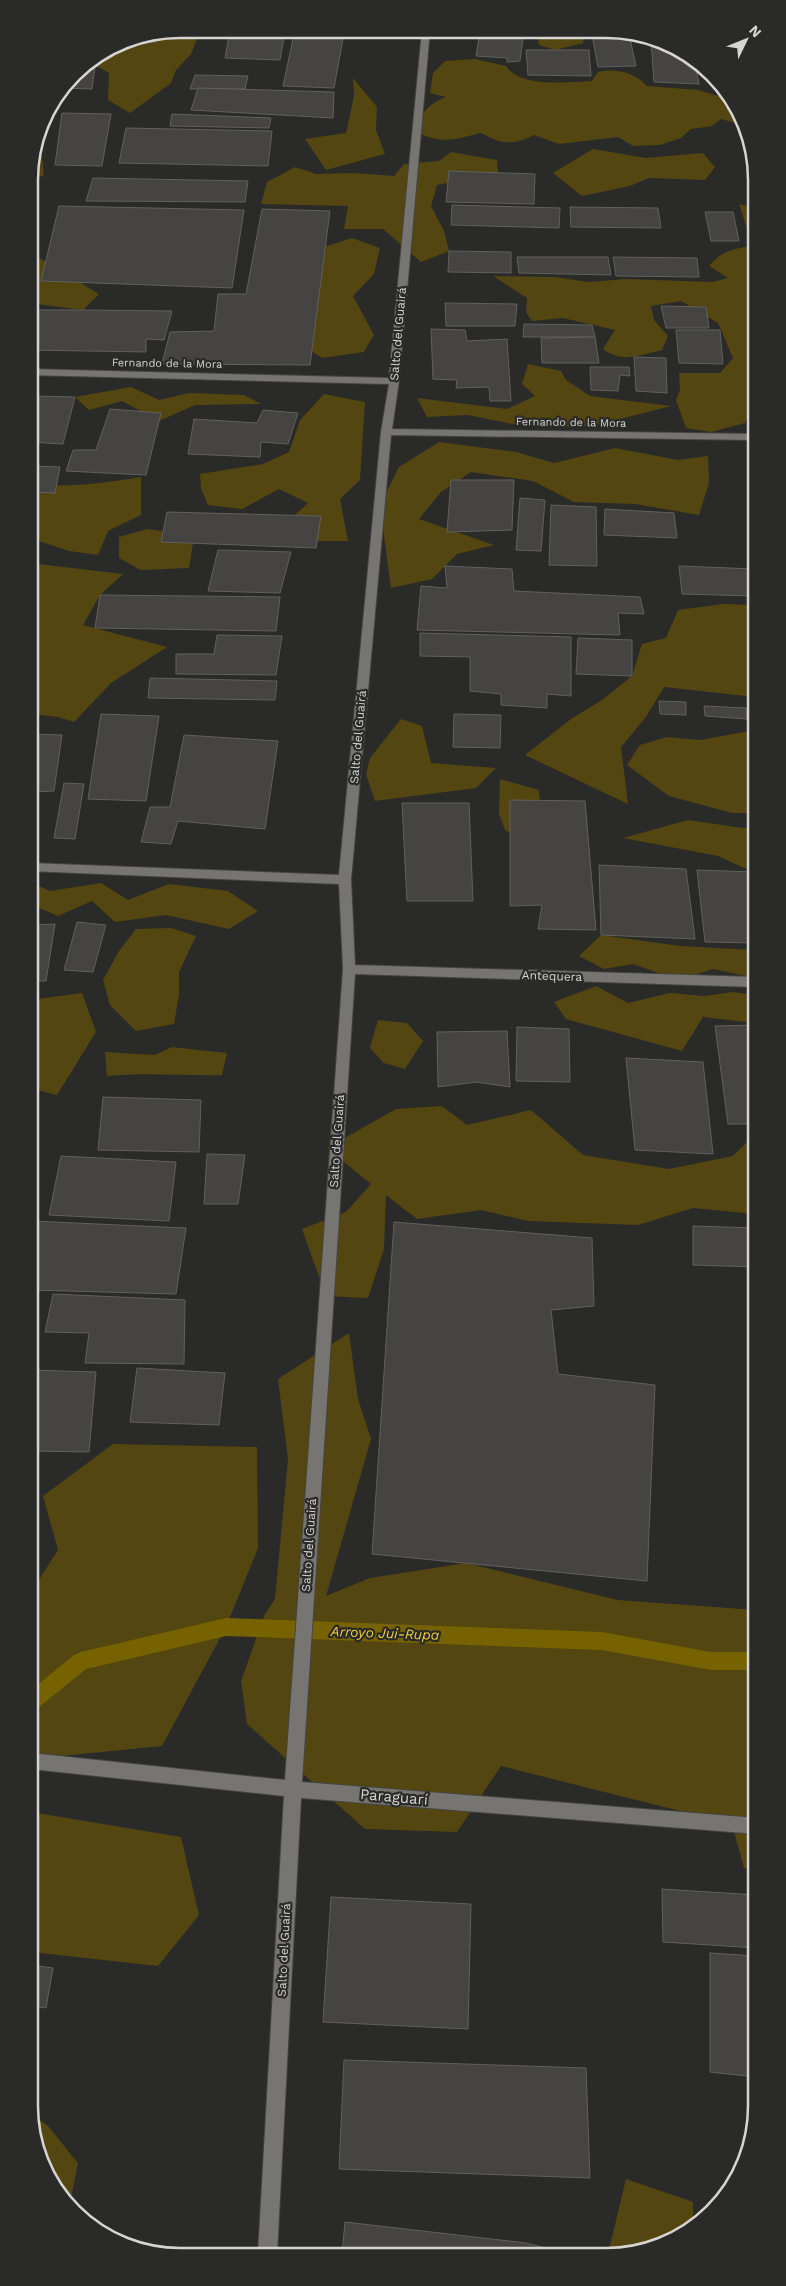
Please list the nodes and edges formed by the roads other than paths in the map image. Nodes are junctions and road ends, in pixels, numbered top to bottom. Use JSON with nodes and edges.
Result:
{"nodes":[{"id":1,"x":425,"y":37,"type":"edge"},
{"id":2,"x":38,"y":372,"type":"edge"},
{"id":3,"x":394,"y":381,"type":"junction"},
{"id":4,"x":386,"y":432,"type":"junction"},
{"id":5,"x":748,"y":437,"type":"edge"},
{"id":6,"x":38,"y":867,"type":"edge"},
{"id":7,"x":345,"y":880,"type":"junction"},
{"id":8,"x":349,"y":969,"type":"junction"},
{"id":9,"x":748,"y":982,"type":"edge"},
{"id":10,"x":37,"y":1762,"type":"edge"},
{"id":11,"x":293,"y":1789,"type":"junction"},
{"id":12,"x":748,"y":1825,"type":"edge"},
{"id":13,"x":267,"y":2248,"type":"edge"}],
"edges":[{"from":1,"to":3,"type":"street","name":"Salto del Guairá"},
{"from":2,"to":3,"type":"street","name":"Fernando de la Mora"},
{"from":3,"to":4,"type":"street","name":"Salto del Guairá"},
{"from":4,"to":5,"type":"street","name":"Fernando de la Mora"},
{"from":4,"to":7,"type":"street","name":"Salto del Guairá"},
{"from":6,"to":7,"type":"street"},
{"from":7,"to":8,"type":"street","name":"Salto del Guairá"},
{"from":8,"to":9,"type":"street","name":"Antequera"},
{"from":8,"to":11,"type":"street","name":"Salto del Guairá"},
{"from":10,"to":11,"type":"street","name":"Paraguarí"},
{"from":11,"to":12,"type":"street","name":"Paraguarí"},
{"from":11,"to":13,"type":"street","name":"Salto del Guairá"}]}
